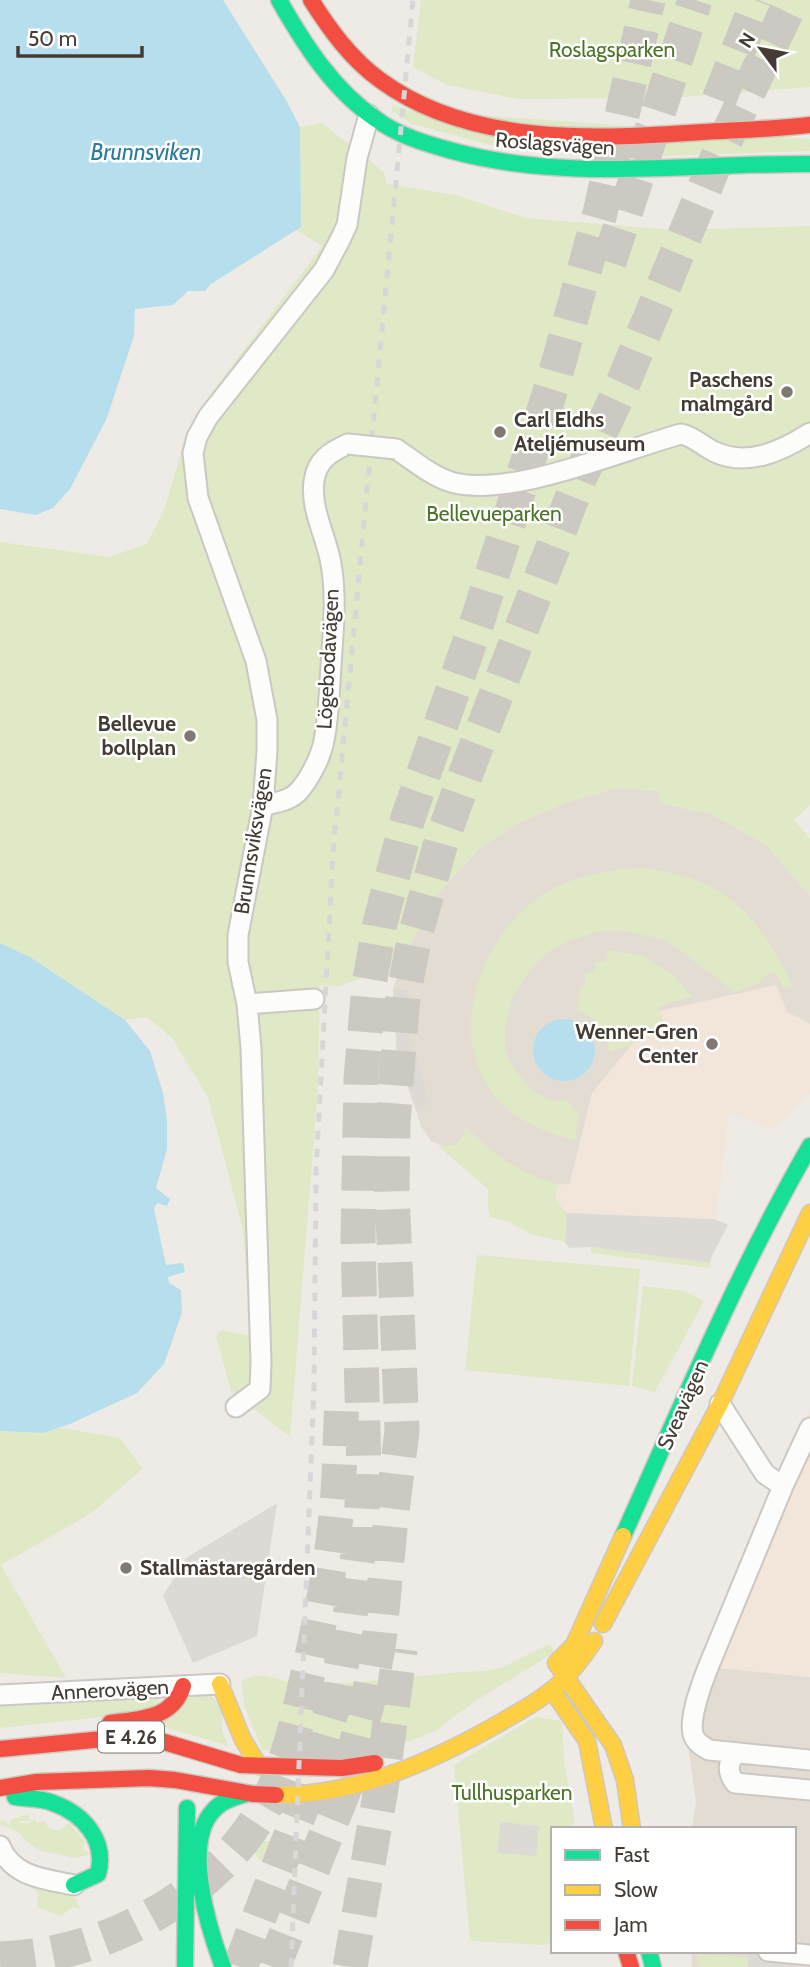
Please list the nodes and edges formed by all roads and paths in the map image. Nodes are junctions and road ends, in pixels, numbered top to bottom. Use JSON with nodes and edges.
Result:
{"nodes":[{"id":1,"x":279,"y":0,"type":"edge"},
{"id":2,"x":312,"y":0,"type":"edge"},
{"id":3,"x":369,"y":115,"type":"junction"},
{"id":4,"x":810,"y":125,"type":"edge"},
{"id":5,"x":810,"y":164,"type":"edge"},
{"id":6,"x":810,"y":433,"type":"edge"},
{"id":7,"x":263,"y":805,"type":"junction"},
{"id":8,"x":314,"y":999,"type":"dead end"},
{"id":9,"x":247,"y":1004,"type":"junction"},
{"id":10,"x":810,"y":1146,"type":"edge"},
{"id":11,"x":810,"y":1213,"type":"edge"},
{"id":12,"x":720,"y":1404,"type":"junction"},
{"id":13,"x":236,"y":1407,"type":"dead end"},
{"id":14,"x":810,"y":1428,"type":"edge"},
{"id":15,"x":783,"y":1486,"type":"junction"},
{"id":16,"x":594,"y":1641,"type":"junction"},
{"id":17,"x":556,"y":1663,"type":"junction"},
{"id":18,"x":566,"y":1678,"type":"junction"},
{"id":19,"x":220,"y":1684,"type":"joint"},
{"id":20,"x":183,"y":1686,"type":"junction"},
{"id":21,"x":552,"y":1691,"type":"junction"},
{"id":22,"x":0,"y":1695,"type":"edge"},
{"id":23,"x":523,"y":1710,"type":"junction"},
{"id":24,"x":485,"y":1714,"type":"dead end"},
{"id":25,"x":573,"y":1719,"type":"junction"},
{"id":26,"x":598,"y":1721,"type":"junction"},
{"id":27,"x":0,"y":1747,"type":"edge"},
{"id":28,"x":737,"y":1753,"type":"junction"},
{"id":29,"x":810,"y":1760,"type":"edge"},
{"id":30,"x":241,"y":1765,"type":"junction"},
{"id":31,"x":259,"y":1766,"type":"junction"},
{"id":32,"x":151,"y":1779,"type":"junction"},
{"id":33,"x":201,"y":1786,"type":"junction"},
{"id":34,"x":0,"y":1788,"type":"edge"},
{"id":35,"x":810,"y":1790,"type":"edge"},
{"id":36,"x":246,"y":1794,"type":"junction"},
{"id":37,"x":0,"y":1795,"type":"edge"},
{"id":38,"x":187,"y":1808,"type":"junction"},
{"id":39,"x":604,"y":1827,"type":"edge"},
{"id":40,"x":632,"y":1827,"type":"edge"},
{"id":41,"x":0,"y":1846,"type":"edge"},
{"id":42,"x":74,"y":1885,"type":"joint"},
{"id":43,"x":789,"y":1953,"type":"edge"},
{"id":44,"x":810,"y":1955,"type":"edge"},
{"id":45,"x":185,"y":1967,"type":"edge"},
{"id":46,"x":223,"y":1967,"type":"edge"}],
"edges":[{"from":1,"to":3,"type":"main road","name":"Roslagsvägen"},
{"from":2,"to":4,"type":"main road","name":"Roslagsvägen"},
{"from":3,"to":5,"type":"main road","name":"Roslagsvägen"},
{"from":3,"to":7,"type":"street","name":"Brunnsviksvägen"},
{"from":6,"to":7,"type":"street","name":"Lögebodavägen","bridge":true},
{"from":7,"to":9,"type":"street","name":"Brunnsviksvägen"},
{"from":8,"to":9,"type":"street"},
{"from":9,"to":13,"type":"street","name":"Brunnsviksvägen"},
{"from":10,"to":17,"type":"main road","name":"Sveavägen"},
{"from":11,"to":12,"type":"main road","name":"Sveavägen"},
{"from":12,"to":15,"type":"street"},
{"from":12,"to":16,"type":"main road","name":"Sveavägen"},
{"from":14,"to":15,"type":"street"},
{"from":15,"to":28,"type":"street"},
{"from":16,"to":18,"type":"main road"},
{"from":16,"to":26,"type":"main road"},
{"from":17,"to":18,"type":"main road"},
{"from":17,"to":21,"type":"main road","name":"Sveavägen"},
{"from":18,"to":21,"type":"main road"},
{"from":18,"to":26,"type":"main road"},
{"from":19,"to":20,"type":"street","name":"Annerovägen"},
{"from":19,"to":31,"type":"main road"},
{"from":20,"to":22,"type":"street","name":"Annerovägen"},
{"from":20,"to":27,"type":"main road"},
{"from":21,"to":23,"type":"main road"},
{"from":21,"to":25,"type":"main road"},
{"from":23,"to":25,"type":"main road"},
{"from":23,"to":36,"type":"main road"},
{"from":24,"to":31,"type":"main road","number":"E 4.26"},
{"from":25,"to":39,"type":"main road"},
{"from":26,"to":40,"type":"main road"},
{"from":27,"to":30,"type":"main road","number":"E 4.26"},
{"from":28,"to":29,"type":"street"},
{"from":28,"to":35,"type":"street"},
{"from":30,"to":31,"type":"main road","number":"E 4.26"},
{"from":30,"to":33,"type":"main road"},
{"from":32,"to":33,"type":"main road"},
{"from":32,"to":34,"type":"main road","number":"E 4.26"},
{"from":32,"to":38,"type":"main road","number":"E 4.26"},
{"from":33,"to":36,"type":"main road"},
{"from":33,"to":38,"type":"main road"},
{"from":36,"to":46,"type":"main road"},
{"from":37,"to":42,"type":"main road"},
{"from":38,"to":45,"type":"main road"},
{"from":41,"to":42,"type":"street"},
{"from":43,"to":44,"type":"street"}]}
